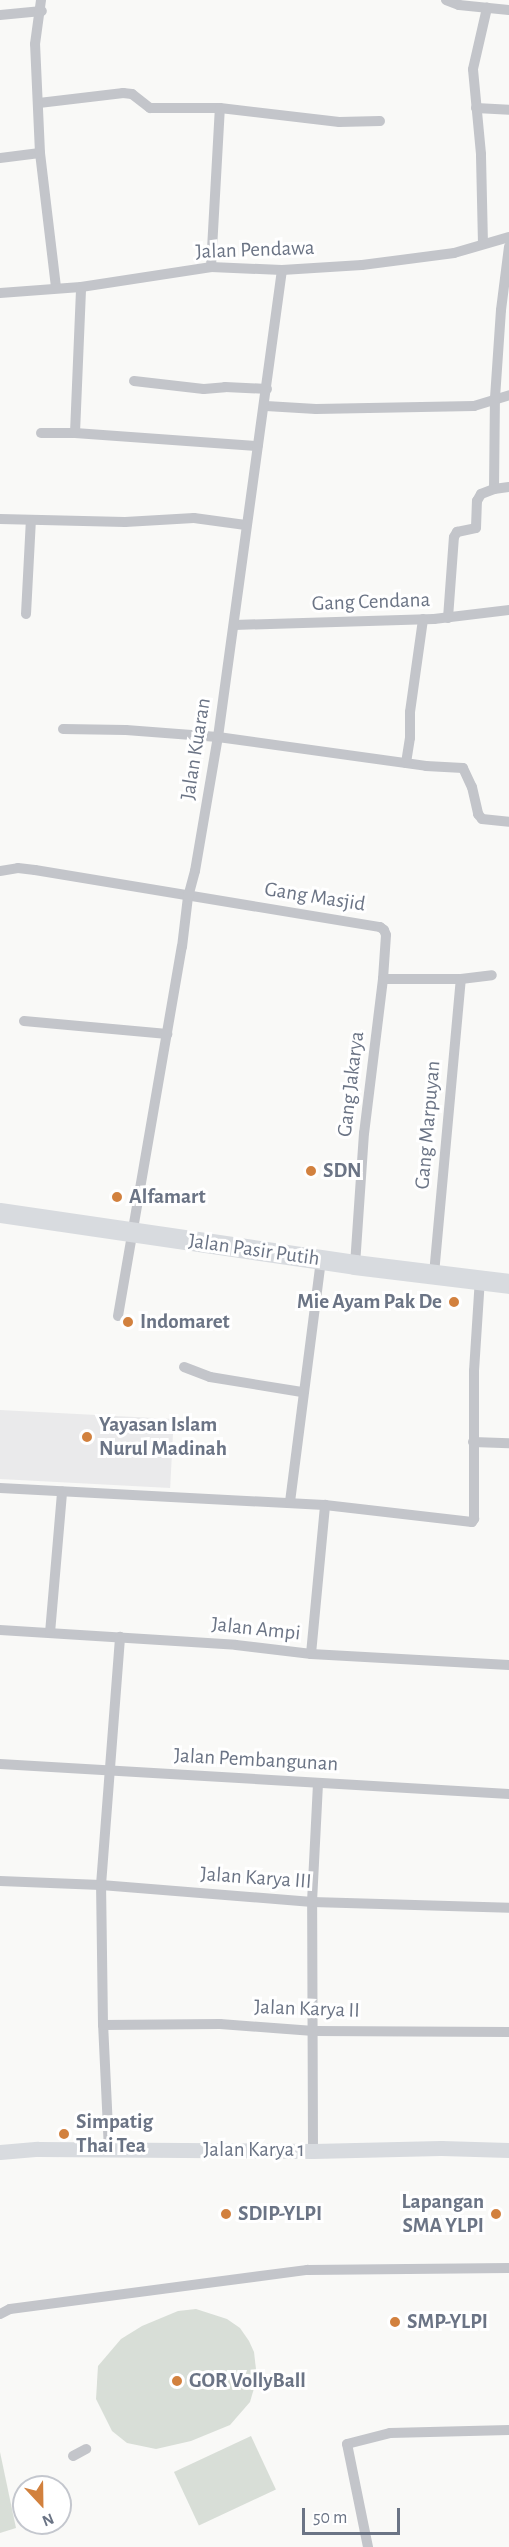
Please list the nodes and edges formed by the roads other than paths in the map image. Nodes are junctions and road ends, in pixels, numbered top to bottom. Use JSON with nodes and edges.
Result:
{"nodes":[{"id":1,"x":446,"y":0,"type":"edge"},
{"id":2,"x":42,"y":6,"type":"edge"},
{"id":3,"x":487,"y":8,"type":"junction"},
{"id":4,"x":509,"y":10,"type":"edge"},
{"id":5,"x":0,"y":15,"type":"edge"},
{"id":6,"x":39,"y":103,"type":"junction"},
{"id":7,"x":220,"y":108,"type":"junction"},
{"id":8,"x":476,"y":108,"type":"junction"},
{"id":9,"x":509,"y":110,"type":"edge"},
{"id":10,"x":380,"y":121,"type":"dead end"},
{"id":11,"x":40,"y":153,"type":"junction"},
{"id":12,"x":0,"y":158,"type":"edge"},
{"id":13,"x":509,"y":237,"type":"edge"},
{"id":14,"x":483,"y":244,"type":"junction"},
{"id":15,"x":509,"y":247,"type":"edge"},
{"id":16,"x":212,"y":267,"type":"junction"},
{"id":17,"x":282,"y":270,"type":"junction"},
{"id":18,"x":81,"y":287,"type":"junction"},
{"id":19,"x":56,"y":288,"type":"junction"},
{"id":20,"x":0,"y":293,"type":"edge"},
{"id":21,"x":134,"y":381,"type":"dead end"},
{"id":22,"x":267,"y":389,"type":"junction"},
{"id":23,"x":509,"y":395,"type":"edge"},
{"id":24,"x":495,"y":398,"type":"junction"},
{"id":25,"x":266,"y":406,"type":"junction"},
{"id":26,"x":41,"y":433,"type":"dead end"},
{"id":27,"x":75,"y":433,"type":"junction"},
{"id":28,"x":258,"y":446,"type":"junction"},
{"id":29,"x":509,"y":487,"type":"edge"},
{"id":30,"x":494,"y":489,"type":"junction"},
{"id":31,"x":0,"y":519,"type":"edge"},
{"id":32,"x":32,"y":520,"type":"junction"},
{"id":33,"x":246,"y":525,"type":"junction"},
{"id":34,"x":509,"y":610,"type":"edge"},
{"id":35,"x":26,"y":614,"type":"dead end"},
{"id":36,"x":448,"y":618,"type":"junction"},
{"id":37,"x":423,"y":619,"type":"junction"},
{"id":38,"x":234,"y":625,"type":"junction"},
{"id":39,"x":63,"y":729,"type":"dead end"},
{"id":40,"x":218,"y":738,"type":"junction"},
{"id":41,"x":406,"y":763,"type":"junction"},
{"id":42,"x":509,"y":822,"type":"edge"},
{"id":43,"x":0,"y":871,"type":"edge"},
{"id":44,"x":188,"y":897,"type":"junction"},
{"id":45,"x":492,"y":975,"type":"dead end"},
{"id":46,"x":460,"y":979,"type":"junction"},
{"id":47,"x":383,"y":980,"type":"junction"},
{"id":48,"x":24,"y":1021,"type":"dead end"},
{"id":49,"x":167,"y":1034,"type":"junction"},
{"id":50,"x":0,"y":1213,"type":"edge"},
{"id":51,"x":131,"y":1232,"type":"junction"},
{"id":52,"x":321,"y":1260,"type":"junction"},
{"id":53,"x":356,"y":1265,"type":"junction"},
{"id":54,"x":434,"y":1274,"type":"junction"},
{"id":55,"x":480,"y":1279,"type":"junction"},
{"id":56,"x":509,"y":1284,"type":"edge"},
{"id":57,"x":118,"y":1316,"type":"dead end"},
{"id":58,"x":184,"y":1367,"type":"dead end"},
{"id":59,"x":302,"y":1392,"type":"junction"},
{"id":60,"x":473,"y":1442,"type":"junction"},
{"id":61,"x":509,"y":1443,"type":"edge"},
{"id":62,"x":0,"y":1488,"type":"edge"},
{"id":63,"x":62,"y":1492,"type":"junction"},
{"id":64,"x":290,"y":1502,"type":"junction"},
{"id":65,"x":325,"y":1505,"type":"junction"},
{"id":66,"x":0,"y":1630,"type":"edge"},
{"id":67,"x":50,"y":1633,"type":"junction"},
{"id":68,"x":120,"y":1637,"type":"junction"},
{"id":69,"x":310,"y":1654,"type":"junction"},
{"id":70,"x":509,"y":1665,"type":"edge"},
{"id":71,"x":0,"y":1764,"type":"edge"},
{"id":72,"x":111,"y":1771,"type":"junction"},
{"id":73,"x":318,"y":1784,"type":"junction"},
{"id":74,"x":509,"y":1794,"type":"edge"},
{"id":75,"x":0,"y":1881,"type":"edge"},
{"id":76,"x":101,"y":1885,"type":"junction"},
{"id":77,"x":312,"y":1902,"type":"junction"},
{"id":78,"x":509,"y":1908,"type":"edge"},
{"id":79,"x":103,"y":2025,"type":"junction"},
{"id":80,"x":314,"y":2031,"type":"junction"},
{"id":81,"x":509,"y":2032,"type":"edge"},
{"id":82,"x":110,"y":2150,"type":"junction"},
{"id":83,"x":509,"y":2150,"type":"edge"},
{"id":84,"x":313,"y":2151,"type":"junction"},
{"id":85,"x":0,"y":2152,"type":"edge"},
{"id":86,"x":509,"y":2268,"type":"edge"},
{"id":87,"x":0,"y":2314,"type":"edge"},
{"id":88,"x":509,"y":2430,"type":"edge"},
{"id":89,"x":86,"y":2449,"type":"dead end"},
{"id":90,"x":73,"y":2456,"type":"dead end"},
{"id":91,"x":368,"y":2547,"type":"edge"}],
"edges":[{"from":1,"to":3,"type":"street"},
{"from":2,"to":5,"type":"street"},
{"from":2,"to":6,"type":"street"},
{"from":3,"to":4,"type":"street"},
{"from":3,"to":8,"type":"street"},
{"from":6,"to":7,"type":"street"},
{"from":6,"to":11,"type":"street"},
{"from":7,"to":10,"type":"street"},
{"from":7,"to":16,"type":"street"},
{"from":8,"to":9,"type":"street"},
{"from":8,"to":14,"type":"street"},
{"from":11,"to":12,"type":"street"},
{"from":11,"to":19,"type":"street"},
{"from":13,"to":14,"type":"street","name":"Jalan Pendawa"},
{"from":14,"to":17,"type":"street","name":"Jalan Pendawa"},
{"from":15,"to":24,"type":"street"},
{"from":16,"to":17,"type":"street","name":"Jalan Pendawa"},
{"from":16,"to":18,"type":"street","name":"Jalan Pendawa"},
{"from":17,"to":22,"type":"street","name":"Jalan Kuaran"},
{"from":18,"to":19,"type":"street","name":"Jalan Pendawa"},
{"from":18,"to":27,"type":"street"},
{"from":19,"to":20,"type":"street","name":"Jalan Pendawa"},
{"from":21,"to":22,"type":"street"},
{"from":22,"to":25,"type":"street","name":"Jalan Kuaran"},
{"from":23,"to":24,"type":"street"},
{"from":24,"to":25,"type":"street"},
{"from":24,"to":30,"type":"street"},
{"from":25,"to":28,"type":"street","name":"Jalan Kuaran"},
{"from":26,"to":27,"type":"street"},
{"from":27,"to":28,"type":"street"},
{"from":28,"to":33,"type":"street","name":"Jalan Kuaran"},
{"from":29,"to":30,"type":"street"},
{"from":30,"to":36,"type":"street"},
{"from":31,"to":32,"type":"street"},
{"from":32,"to":33,"type":"street"},
{"from":32,"to":35,"type":"street"},
{"from":33,"to":38,"type":"street","name":"Jalan Kuaran"},
{"from":34,"to":36,"type":"street","name":"Gang Cendana"},
{"from":36,"to":37,"type":"street","name":"Gang Cendana"},
{"from":37,"to":38,"type":"street","name":"Gang Cendana"},
{"from":37,"to":41,"type":"street"},
{"from":38,"to":40,"type":"street","name":"Jalan Kuaran"},
{"from":39,"to":40,"type":"street"},
{"from":40,"to":41,"type":"street"},
{"from":40,"to":44,"type":"street","name":"Jalan Kuaran"},
{"from":41,"to":42,"type":"street"},
{"from":43,"to":44,"type":"street","name":"Gang Masjid"},
{"from":44,"to":47,"type":"street","name":"Gang Masjid"},
{"from":44,"to":49,"type":"street","name":"Jalan Kuaran"},
{"from":45,"to":46,"type":"street"},
{"from":46,"to":47,"type":"street"},
{"from":46,"to":54,"type":"street","name":"Gang Marpuyan"},
{"from":47,"to":53,"type":"street","name":"Gang Jakarya"},
{"from":48,"to":49,"type":"street"},
{"from":49,"to":51,"type":"street","name":"Jalan Kuaran"},
{"from":50,"to":51,"type":"highway","name":"Jalan Pasir Putih"},
{"from":51,"to":52,"type":"highway","name":"Jalan Pasir Putih"},
{"from":51,"to":57,"type":"street","name":"Jalan Kuaran"},
{"from":52,"to":53,"type":"highway","name":"Jalan Pasir Putih"},
{"from":52,"to":59,"type":"street"},
{"from":53,"to":54,"type":"highway","name":"Jalan Pasir Putih"},
{"from":54,"to":55,"type":"highway","name":"Jalan Pasir Putih"},
{"from":55,"to":56,"type":"highway","name":"Jalan Pasir Putih"},
{"from":55,"to":60,"type":"street"},
{"from":58,"to":59,"type":"street"},
{"from":59,"to":64,"type":"street"},
{"from":60,"to":61,"type":"street"},
{"from":60,"to":65,"type":"street"},
{"from":62,"to":63,"type":"street"},
{"from":63,"to":64,"type":"street"},
{"from":63,"to":67,"type":"street"},
{"from":64,"to":65,"type":"street"},
{"from":65,"to":69,"type":"street"},
{"from":66,"to":67,"type":"street","name":"Jalan Ampi"},
{"from":67,"to":68,"type":"street","name":"Jalan Ampi"},
{"from":68,"to":69,"type":"street","name":"Jalan Ampi"},
{"from":68,"to":72,"type":"street"},
{"from":69,"to":70,"type":"street","name":"Jalan Ampi"},
{"from":71,"to":72,"type":"street","name":"Jalan Pembangunan"},
{"from":72,"to":73,"type":"street","name":"Jalan Pembangunan"},
{"from":72,"to":76,"type":"street"},
{"from":73,"to":74,"type":"street","name":"Jalan Pembangunan"},
{"from":73,"to":77,"type":"street"},
{"from":75,"to":76,"type":"street","name":"Jalan Karya III"},
{"from":76,"to":77,"type":"street","name":"Jalan Karya III"},
{"from":76,"to":79,"type":"street"},
{"from":77,"to":78,"type":"street","name":"Jalan Karya III"},
{"from":77,"to":80,"type":"street"},
{"from":79,"to":80,"type":"street","name":"Jalan Karya II"},
{"from":79,"to":82,"type":"street"},
{"from":80,"to":81,"type":"street","name":"Jalan Karya II"},
{"from":80,"to":84,"type":"street"},
{"from":82,"to":84,"type":"street","name":"Jalan Karya 1"},
{"from":82,"to":85,"type":"street","name":"Jalan Karya 1"},
{"from":83,"to":84,"type":"street","name":"Jalan Karya 1"},
{"from":86,"to":87,"type":"street"},
{"from":88,"to":91,"type":"street"},
{"from":89,"to":90,"type":"street"}]}
